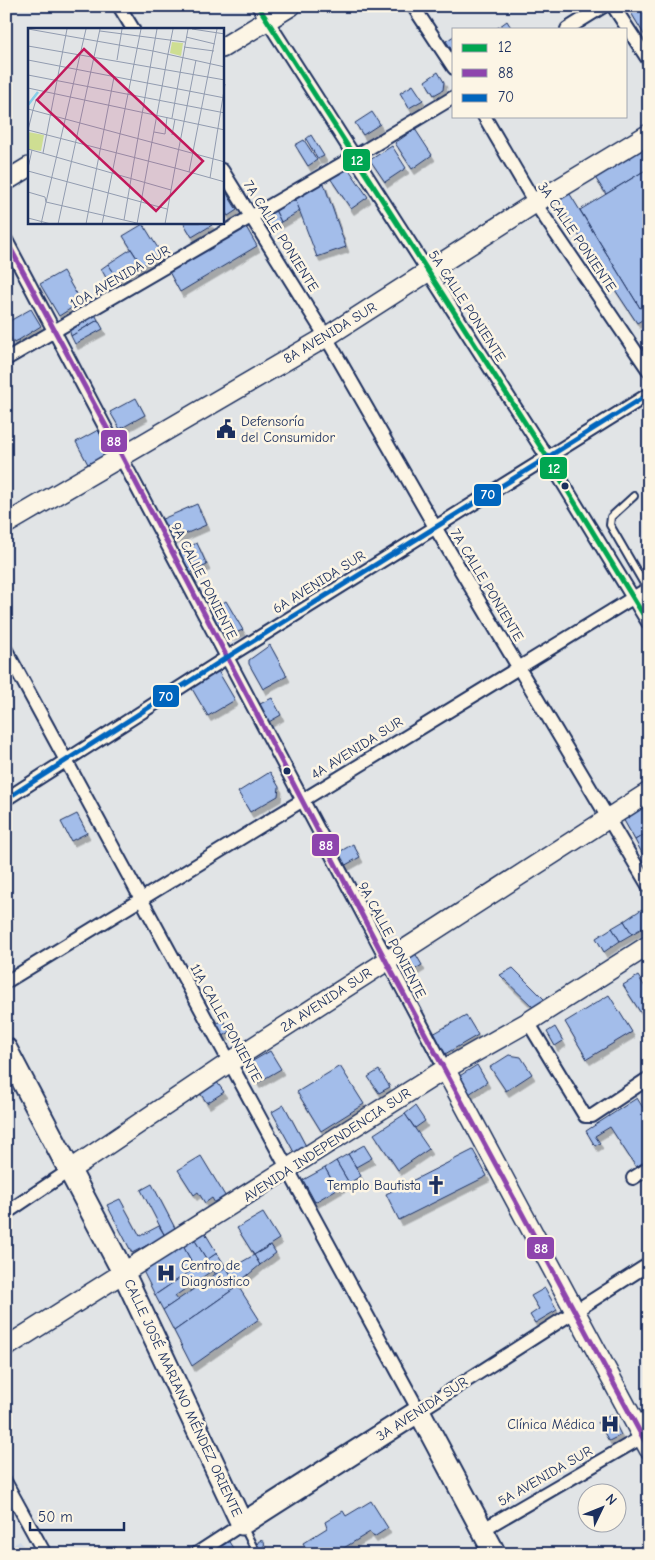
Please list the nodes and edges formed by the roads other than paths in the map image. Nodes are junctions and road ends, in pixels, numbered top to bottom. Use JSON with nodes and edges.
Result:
{"nodes":[{"id":1,"x":119,"y":6,"type":"edge"},
{"id":2,"x":291,"y":6,"type":"edge"},
{"id":3,"x":413,"y":6,"type":"edge"},
{"id":4,"x":604,"y":6,"type":"edge"},
{"id":5,"x":613,"y":6,"type":"edge"},
{"id":6,"x":262,"y":14,"type":"edge"},
{"id":7,"x":132,"y":28,"type":"edge"},
{"id":8,"x":569,"y":28,"type":"edge"},
{"id":9,"x":627,"y":28,"type":"edge"},
{"id":10,"x":628,"y":29,"type":"edge"},
{"id":11,"x":224,"y":46,"type":"edge"},
{"id":12,"x":649,"y":61,"type":"edge"},
{"id":13,"x":452,"y":65,"type":"edge"},
{"id":14,"x":452,"y":98,"type":"edge"},
{"id":15,"x":485,"y":118,"type":"edge"},
{"id":16,"x":649,"y":134,"type":"edge"},
{"id":17,"x":354,"y":157,"type":"junction"},
{"id":18,"x":28,"y":168,"type":"edge"},
{"id":19,"x":224,"y":173,"type":"edge"},
{"id":20,"x":6,"y":181,"type":"edge"},
{"id":21,"x":535,"y":203,"type":"junction"},
{"id":22,"x":252,"y":217,"type":"junction"},
{"id":23,"x":6,"y":240,"type":"edge"},
{"id":24,"x":428,"y":273,"type":"junction"},
{"id":25,"x":55,"y":332,"type":"junction"},
{"id":26,"x":326,"y":337,"type":"junction"},
{"id":27,"x":6,"y":359,"type":"edge"},
{"id":28,"x":649,"y":371,"type":"edge"},
{"id":29,"x":649,"y":394,"type":"edge"},
{"id":30,"x":122,"y":456,"type":"junction"},
{"id":31,"x":547,"y":457,"type":"junction"},
{"id":32,"x":634,"y":496,"type":"dead end"},
{"id":33,"x":6,"y":524,"type":"edge"},
{"id":34,"x":435,"y":527,"type":"junction"},
{"id":35,"x":648,"y":588,"type":"edge"},
{"id":36,"x":632,"y":597,"type":"junction"},
{"id":37,"x":649,"y":624,"type":"edge"},
{"id":38,"x":6,"y":650,"type":"edge"},
{"id":39,"x":226,"y":658,"type":"junction"},
{"id":40,"x":518,"y":666,"type":"junction"},
{"id":41,"x":66,"y":761,"type":"junction"},
{"id":42,"x":649,"y":792,"type":"edge"},
{"id":43,"x":6,"y":799,"type":"edge"},
{"id":44,"x":301,"y":800,"type":"junction"},
{"id":45,"x":609,"y":818,"type":"junction"},
{"id":46,"x":649,"y":887,"type":"edge"},
{"id":47,"x":141,"y":898,"type":"junction"},
{"id":48,"x":649,"y":945,"type":"edge"},
{"id":49,"x":386,"y":961,"type":"junction"},
{"id":50,"x":6,"y":982,"type":"edge"},
{"id":51,"x":528,"y":1022,"type":"junction"},
{"id":52,"x":6,"y":1049,"type":"edge"},
{"id":53,"x":230,"y":1062,"type":"junction"},
{"id":54,"x":445,"y":1069,"type":"junction"},
{"id":55,"x":649,"y":1078,"type":"edge"},
{"id":56,"x":649,"y":1168,"type":"edge"},
{"id":57,"x":289,"y":1169,"type":"junction"},
{"id":58,"x":70,"y":1170,"type":"junction"},
{"id":59,"x":634,"y":1178,"type":"dead end"},
{"id":60,"x":6,"y":1213,"type":"edge"},
{"id":61,"x":649,"y":1264,"type":"edge"},
{"id":62,"x":123,"y":1272,"type":"junction"},
{"id":63,"x":576,"y":1310,"type":"junction"},
{"id":64,"x":6,"y":1348,"type":"edge"},
{"id":65,"x":419,"y":1411,"type":"junction"},
{"id":66,"x":647,"y":1440,"type":"edge"},
{"id":67,"x":6,"y":1483,"type":"edge"},
{"id":68,"x":242,"y":1524,"type":"junction"},
{"id":69,"x":482,"y":1530,"type":"junction"},
{"id":70,"x":45,"y":1554,"type":"edge"},
{"id":71,"x":196,"y":1554,"type":"edge"},
{"id":72,"x":257,"y":1554,"type":"edge"},
{"id":73,"x":495,"y":1554,"type":"edge"}],
"edges":[{"from":1,"to":7,"type":"street"},
{"from":2,"to":6,"type":"main road"},
{"from":3,"to":13,"type":"street"},
{"from":4,"to":8,"type":"street"},
{"from":5,"to":9,"type":"street"},
{"from":6,"to":11,"type":"main road"},
{"from":6,"to":17,"type":"street","name":"5A CALLE PONIENTE"},
{"from":10,"to":12,"type":"street"},
{"from":14,"to":17,"type":"street","name":"10A AVENIDA SUR"},
{"from":15,"to":21,"type":"street","name":"3A CALLE PONIENTE"},
{"from":16,"to":21,"type":"main road","name":"8A AVENIDA SUR"},
{"from":17,"to":22,"type":"street","name":"10A AVENIDA SUR"},
{"from":17,"to":24,"type":"street","name":"5A CALLE PONIENTE"},
{"from":18,"to":20,"type":"main road"},
{"from":19,"to":22,"type":"street","name":"7A CALLE PONIENTE"},
{"from":21,"to":24,"type":"main road","name":"8A AVENIDA SUR"},
{"from":21,"to":28,"type":"street","name":"3A CALLE PONIENTE"},
{"from":22,"to":25,"type":"street","name":"10A AVENIDA SUR"},
{"from":22,"to":26,"type":"street","name":"7A CALLE PONIENTE"},
{"from":23,"to":25,"type":"street","name":"9A CALLE PONIENTE"},
{"from":24,"to":26,"type":"main road","name":"8A AVENIDA SUR"},
{"from":24,"to":31,"type":"street","name":"5A CALLE PONIENTE"},
{"from":25,"to":27,"type":"street","name":"10A AVENIDA SUR"},
{"from":25,"to":30,"type":"street","name":"9A CALLE PONIENTE"},
{"from":26,"to":30,"type":"main road","name":"8A AVENIDA SUR"},
{"from":26,"to":34,"type":"street","name":"7A CALLE PONIENTE"},
{"from":29,"to":31,"type":"street","name":"6A AVENIDA SUR"},
{"from":30,"to":33,"type":"main road","name":"8A AVENIDA SUR"},
{"from":30,"to":39,"type":"street","name":"9A CALLE PONIENTE"},
{"from":31,"to":34,"type":"street","name":"6A AVENIDA SUR"},
{"from":31,"to":36,"type":"street","name":"5A CALLE PONIENTE"},
{"from":32,"to":35,"type":"lane"},
{"from":34,"to":39,"type":"street","name":"6A AVENIDA SUR"},
{"from":34,"to":40,"type":"street","name":"7A CALLE PONIENTE"},
{"from":35,"to":36,"type":"street","name":"4A AVENIDA SUR"},
{"from":36,"to":37,"type":"street","name":"5A CALLE PONIENTE"},
{"from":36,"to":40,"type":"street","name":"4A AVENIDA SUR"},
{"from":38,"to":41,"type":"street","name":"11A CALLE PONIENTE"},
{"from":39,"to":41,"type":"street","name":"6A AVENIDA SUR"},
{"from":39,"to":44,"type":"street","name":"9A CALLE PONIENTE"},
{"from":40,"to":44,"type":"street","name":"4A AVENIDA SUR"},
{"from":40,"to":45,"type":"street","name":"7A CALLE PONIENTE"},
{"from":41,"to":43,"type":"street","name":"6A AVENIDA SUR"},
{"from":41,"to":47,"type":"street","name":"11A CALLE PONIENTE"},
{"from":42,"to":45,"type":"main road","name":"2A AVENIDA SUR"},
{"from":44,"to":47,"type":"street","name":"4A AVENIDA SUR"},
{"from":44,"to":49,"type":"street","name":"9A CALLE PONIENTE"},
{"from":45,"to":46,"type":"street","name":"7A CALLE PONIENTE"},
{"from":45,"to":49,"type":"main road","name":"2A AVENIDA SUR"},
{"from":47,"to":50,"type":"street","name":"4A AVENIDA SUR"},
{"from":47,"to":53,"type":"street","name":"11A CALLE PONIENTE"},
{"from":48,"to":51,"type":"main road","name":"AVENIDA INDEPENDENCIA SUR"},
{"from":49,"to":53,"type":"main road","name":"2A AVENIDA SUR"},
{"from":49,"to":54,"type":"street","name":"9A CALLE PONIENTE"},
{"from":51,"to":54,"type":"main road","name":"AVENIDA INDEPENDENCIA SUR"},
{"from":51,"to":55,"type":"street"},
{"from":52,"to":58,"type":"main road","name":"CALLE JOSÉ MARIANO MÉNDEZ ORIENTE"},
{"from":53,"to":57,"type":"street","name":"11A CALLE PONIENTE"},
{"from":53,"to":58,"type":"main road","name":"2A AVENIDA SUR"},
{"from":54,"to":57,"type":"main road","name":"AVENIDA INDEPENDENCIA SUR"},
{"from":54,"to":63,"type":"main road"},
{"from":56,"to":59,"type":"street"},
{"from":57,"to":62,"type":"main road","name":"AVENIDA INDEPENDENCIA SUR"},
{"from":57,"to":65,"type":"street","name":"11A CALLE PONIENTE"},
{"from":58,"to":60,"type":"street","name":"2A AVENIDA SUR"},
{"from":58,"to":62,"type":"main road","name":"CALLE JOSÉ MARIANO MÉNDEZ ORIENTE"},
{"from":61,"to":63,"type":"street","name":"3A AVENIDA SUR"},
{"from":62,"to":64,"type":"main road","name":"AVENIDA INDEPENDENCIA SUR"},
{"from":62,"to":68,"type":"main road","name":"CALLE JOSÉ MARIANO MÉNDEZ ORIENTE"},
{"from":63,"to":65,"type":"street","name":"3A AVENIDA SUR"},
{"from":63,"to":66,"type":"main road"},
{"from":65,"to":68,"type":"main road","name":"3A AVENIDA SUR"},
{"from":65,"to":69,"type":"main road"},
{"from":66,"to":69,"type":"street","name":"5A AVENIDA SUR"},
{"from":67,"to":70,"type":"street"},
{"from":68,"to":71,"type":"street","name":"3A AVENIDA SUR"},
{"from":68,"to":72,"type":"lane"},
{"from":69,"to":73,"type":"main road"}]}
